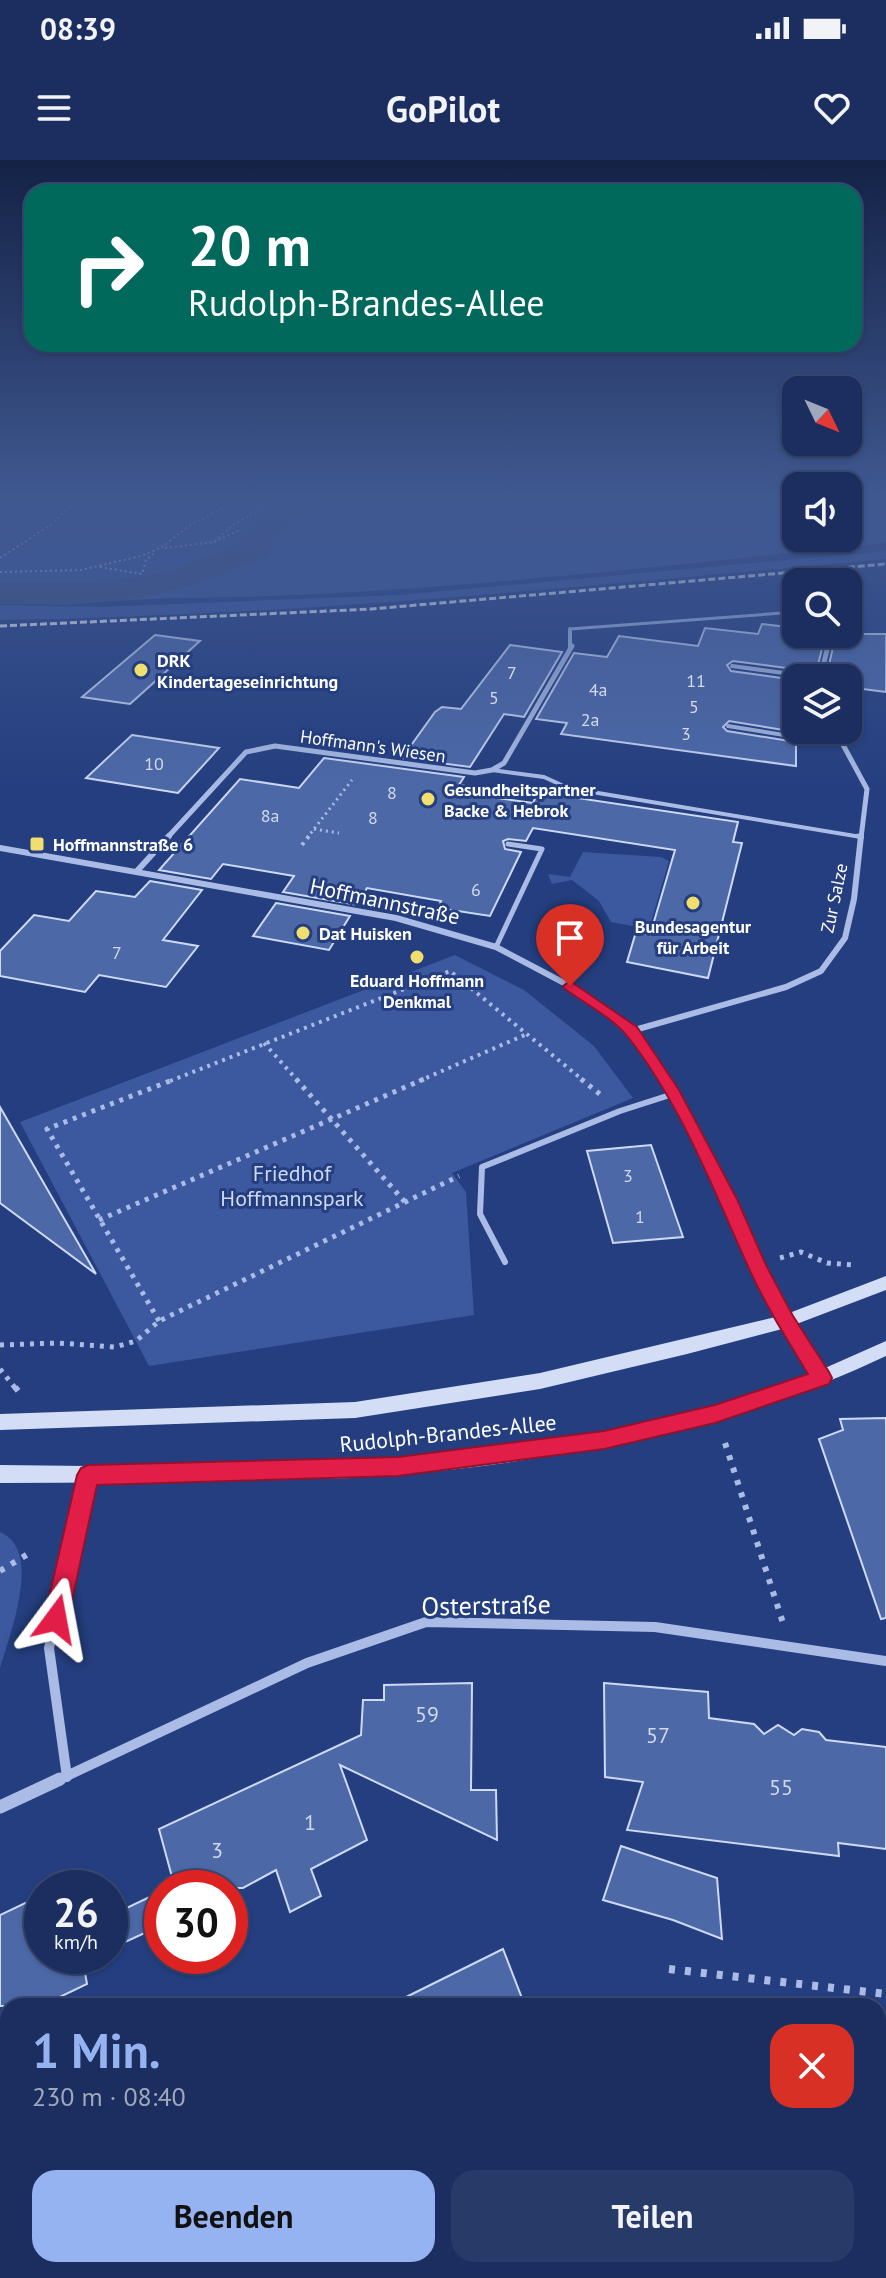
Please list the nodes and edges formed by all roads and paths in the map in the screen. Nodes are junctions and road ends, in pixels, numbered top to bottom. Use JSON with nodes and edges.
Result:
{"nodes":[{"id":1,"x":782,"y":613,"type":"edge"},
{"id":2,"x":570,"y":629,"type":"joint"},
{"id":3,"x":732,"y":666,"type":"dead end"},
{"id":4,"x":782,"y":673,"type":"edge"},
{"id":5,"x":728,"y":726,"type":"dead end"},
{"id":6,"x":782,"y":735,"type":"edge"},
{"id":7,"x":841,"y":744,"type":"edge"},
{"id":8,"x":368,"y":759,"type":"junction"},
{"id":9,"x":492,"y":770,"type":"junction"},
{"id":10,"x":314,"y":829,"type":"junction"},
{"id":11,"x":339,"y":833,"type":"dead end"},
{"id":12,"x":861,"y":837,"type":"junction"},
{"id":13,"x":508,"y":844,"type":"dead end"},
{"id":14,"x":302,"y":845,"type":"dead end"},
{"id":15,"x":0,"y":848,"type":"edge"},
{"id":16,"x":137,"y":871,"type":"junction"},
{"id":17,"x":496,"y":947,"type":"junction"},
{"id":18,"x":631,"y":1031,"type":"junction"},
{"id":19,"x":528,"y":1033,"type":"junction"},
{"id":20,"x":264,"y":1043,"type":"junction"},
{"id":21,"x":673,"y":1094,"type":"junction"},
{"id":22,"x":620,"y":1111,"type":"junction"},
{"id":23,"x":331,"y":1118,"type":"junction"},
{"id":24,"x":482,"y":1167,"type":"junction"},
{"id":25,"x":405,"y":1202,"type":"junction"},
{"id":26,"x":99,"y":1220,"type":"junction"},
{"id":27,"x":505,"y":1262,"type":"dead end"},
{"id":28,"x":860,"y":1264,"type":"dead end"},
{"id":29,"x":756,"y":1265,"type":"junction"},
{"id":30,"x":886,"y":1283,"type":"edge"},
{"id":31,"x":159,"y":1321,"type":"junction"},
{"id":32,"x":786,"y":1321,"type":"junction"},
{"id":33,"x":0,"y":1345,"type":"edge"},
{"id":34,"x":886,"y":1348,"type":"edge"},
{"id":35,"x":822,"y":1378,"type":"junction"},
{"id":36,"x":0,"y":1422,"type":"edge"},
{"id":37,"x":725,"y":1443,"type":"dead end"},
{"id":38,"x":0,"y":1474,"type":"edge"},
{"id":39,"x":88,"y":1475,"type":"junction"},
{"id":40,"x":28,"y":1554,"type":"dead end"},
{"id":41,"x":0,"y":1571,"type":"edge"},
{"id":42,"x":790,"y":1647,"type":"junction"},
{"id":43,"x":886,"y":1661,"type":"edge"},
{"id":44,"x":67,"y":1777,"type":"junction"},
{"id":45,"x":0,"y":1807,"type":"edge"},
{"id":46,"x":669,"y":1969,"type":"dead end"},
{"id":47,"x":886,"y":1994,"type":"edge"}],
"edges":[{"from":1,"to":2,"type":"lane"},
{"from":2,"to":9,"type":"street"},
{"from":3,"to":4,"type":"lane"},
{"from":5,"to":6,"type":"lane"},
{"from":7,"to":12,"type":"street","name":"Zur Salze"},
{"from":8,"to":9,"type":"street","name":"Hoffmann's Wiesen"},
{"from":8,"to":10,"type":"path"},
{"from":8,"to":16,"type":"street","name":"Hoffmann's Wiesen"},
{"from":9,"to":12,"type":"lane"},
{"from":10,"to":11,"type":"path"},
{"from":10,"to":14,"type":"path"},
{"from":12,"to":18,"type":"street","name":"Zur Salze"},
{"from":13,"to":17,"type":"lane"},
{"from":15,"to":16,"type":"street","name":"Hoffmannstraße"},
{"from":16,"to":17,"type":"street","name":"Hoffmannstraße"},
{"from":17,"to":18,"type":"street","name":"Hoffmannstraße"},
{"from":18,"to":21,"type":"street","name":"Hoffmannstraße"},
{"from":19,"to":20,"type":"path"},
{"from":19,"to":22,"type":"path"},
{"from":19,"to":23,"type":"path"},
{"from":20,"to":23,"type":"path"},
{"from":20,"to":26,"type":"path"},
{"from":21,"to":22,"type":"lane"},
{"from":21,"to":29,"type":"street","name":"Hoffmannstraße"},
{"from":22,"to":24,"type":"lane"},
{"from":23,"to":25,"type":"path"},
{"from":23,"to":26,"type":"path"},
{"from":24,"to":25,"type":"path"},
{"from":24,"to":27,"type":"lane"},
{"from":25,"to":31,"type":"path"},
{"from":26,"to":31,"type":"path"},
{"from":28,"to":29,"type":"path"},
{"from":29,"to":32,"type":"street","name":"Hoffmannstraße"},
{"from":30,"to":32,"type":"main road","name":"Rudolph-Brandes-Allee"},
{"from":31,"to":33,"type":"path"},
{"from":32,"to":35,"type":"street","name":"Hoffmannstraße"},
{"from":32,"to":36,"type":"main road","name":"Rudolph-Brandes-Allee"},
{"from":34,"to":35,"type":"main road","name":"Rudolph-Brandes-Allee"},
{"from":35,"to":39,"type":"main road","name":"Rudolph-Brandes-Allee"},
{"from":37,"to":42,"type":"path"},
{"from":38,"to":39,"type":"main road","name":"Rudolph-Brandes-Allee"},
{"from":39,"to":44,"type":"street"},
{"from":40,"to":41,"type":"path"},
{"from":42,"to":43,"type":"street","name":"Osterstraße"},
{"from":42,"to":44,"type":"street","name":"Osterstraße"},
{"from":44,"to":45,"type":"street","name":"Osterstraße"},
{"from":46,"to":47,"type":"path"}]}
